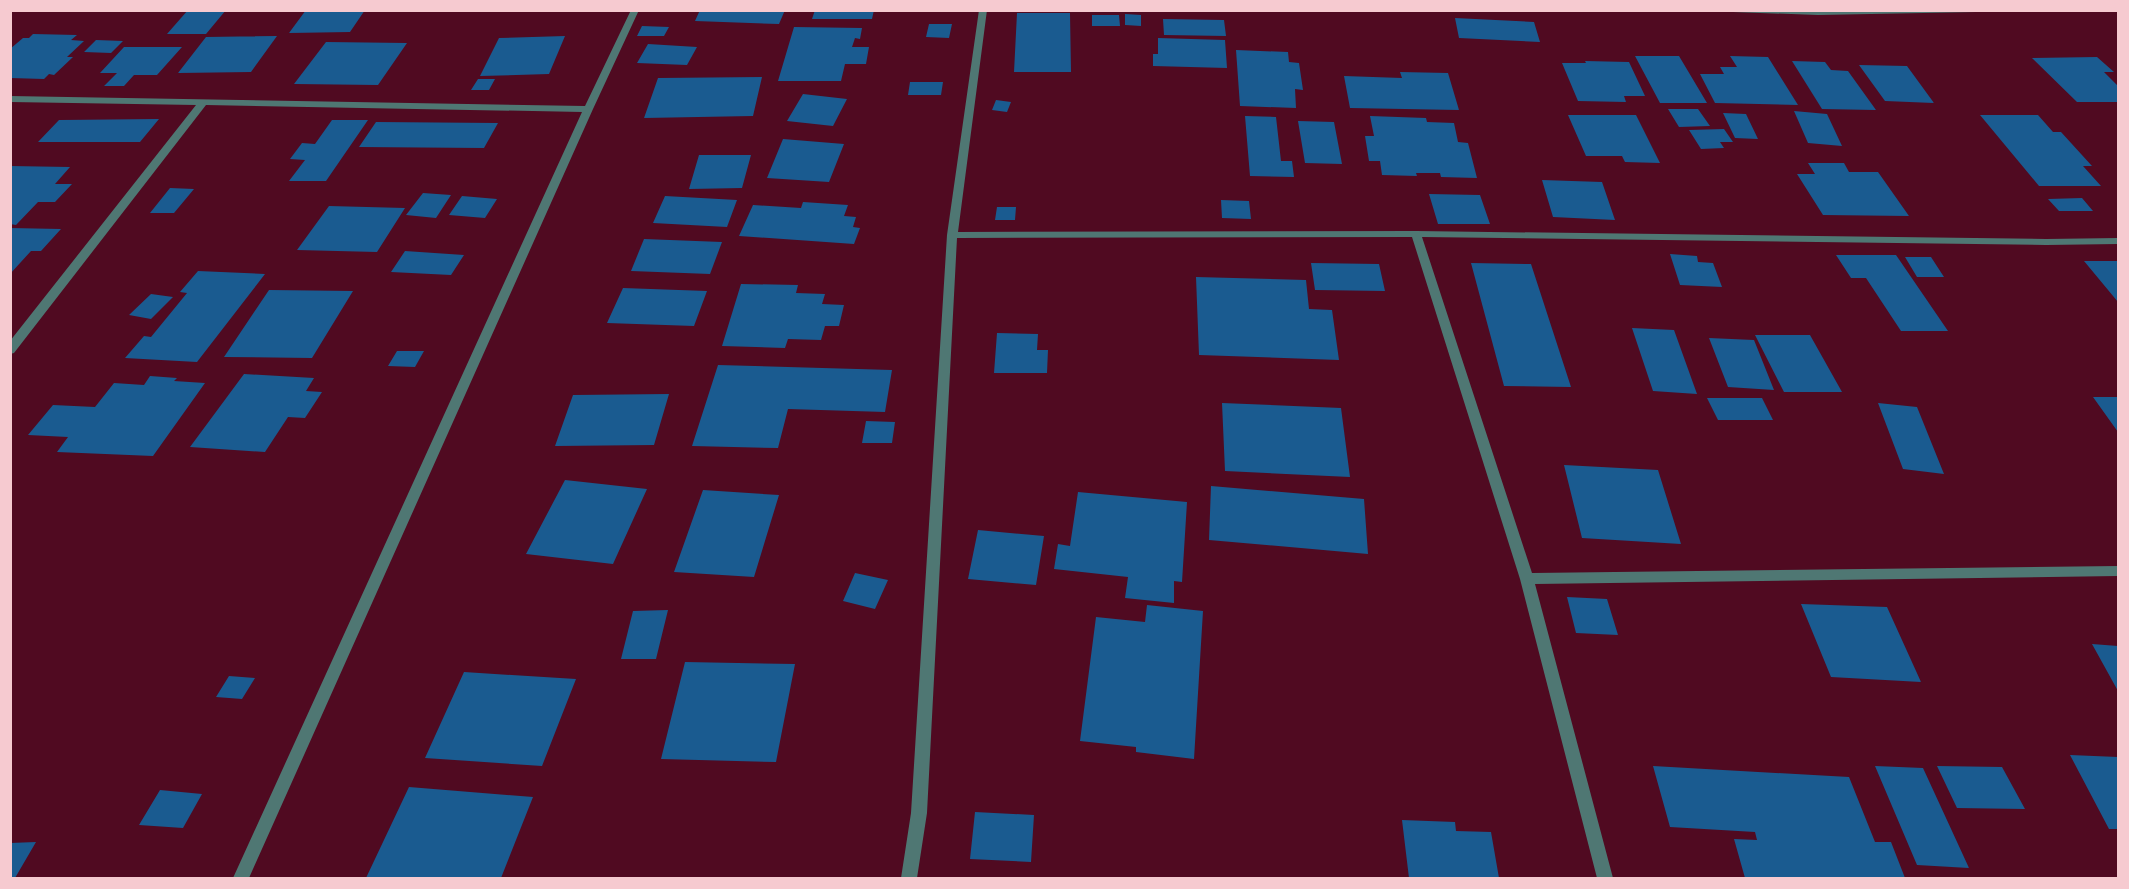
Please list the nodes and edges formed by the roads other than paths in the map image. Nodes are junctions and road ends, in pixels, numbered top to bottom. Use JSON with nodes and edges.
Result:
{"nodes":[{"id":1,"x":635,"y":10,"type":"edge"},
{"id":2,"x":983,"y":10,"type":"edge"},
{"id":3,"x":1733,"y":10,"type":"edge"},
{"id":4,"x":1976,"y":10,"type":"edge"},
{"id":5,"x":1817,"y":12,"type":"edge"},
{"id":6,"x":10,"y":99,"type":"edge"},
{"id":7,"x":204,"y":101,"type":"junction"},
{"id":8,"x":588,"y":109,"type":"junction"},
{"id":9,"x":1416,"y":234,"type":"junction"},
{"id":10,"x":952,"y":235,"type":"junction"},
{"id":11,"x":2118,"y":241,"type":"edge"},
{"id":12,"x":10,"y":350,"type":"edge"},
{"id":13,"x":2118,"y":571,"type":"edge"},
{"id":14,"x":1527,"y":579,"type":"junction"},
{"id":15,"x":241,"y":879,"type":"edge"},
{"id":16,"x":909,"y":879,"type":"edge"},
{"id":17,"x":1605,"y":879,"type":"edge"}],
"edges":[{"from":1,"to":8,"type":"street"},
{"from":2,"to":10,"type":"street"},
{"from":3,"to":5,"type":"street"},
{"from":4,"to":5,"type":"street"},
{"from":6,"to":7,"type":"street"},
{"from":7,"to":8,"type":"street"},
{"from":7,"to":12,"type":"street"},
{"from":8,"to":15,"type":"street"},
{"from":9,"to":10,"type":"street"},
{"from":9,"to":11,"type":"street"},
{"from":9,"to":14,"type":"street"},
{"from":10,"to":16,"type":"street"},
{"from":13,"to":14,"type":"street"},
{"from":14,"to":17,"type":"street"}]}
